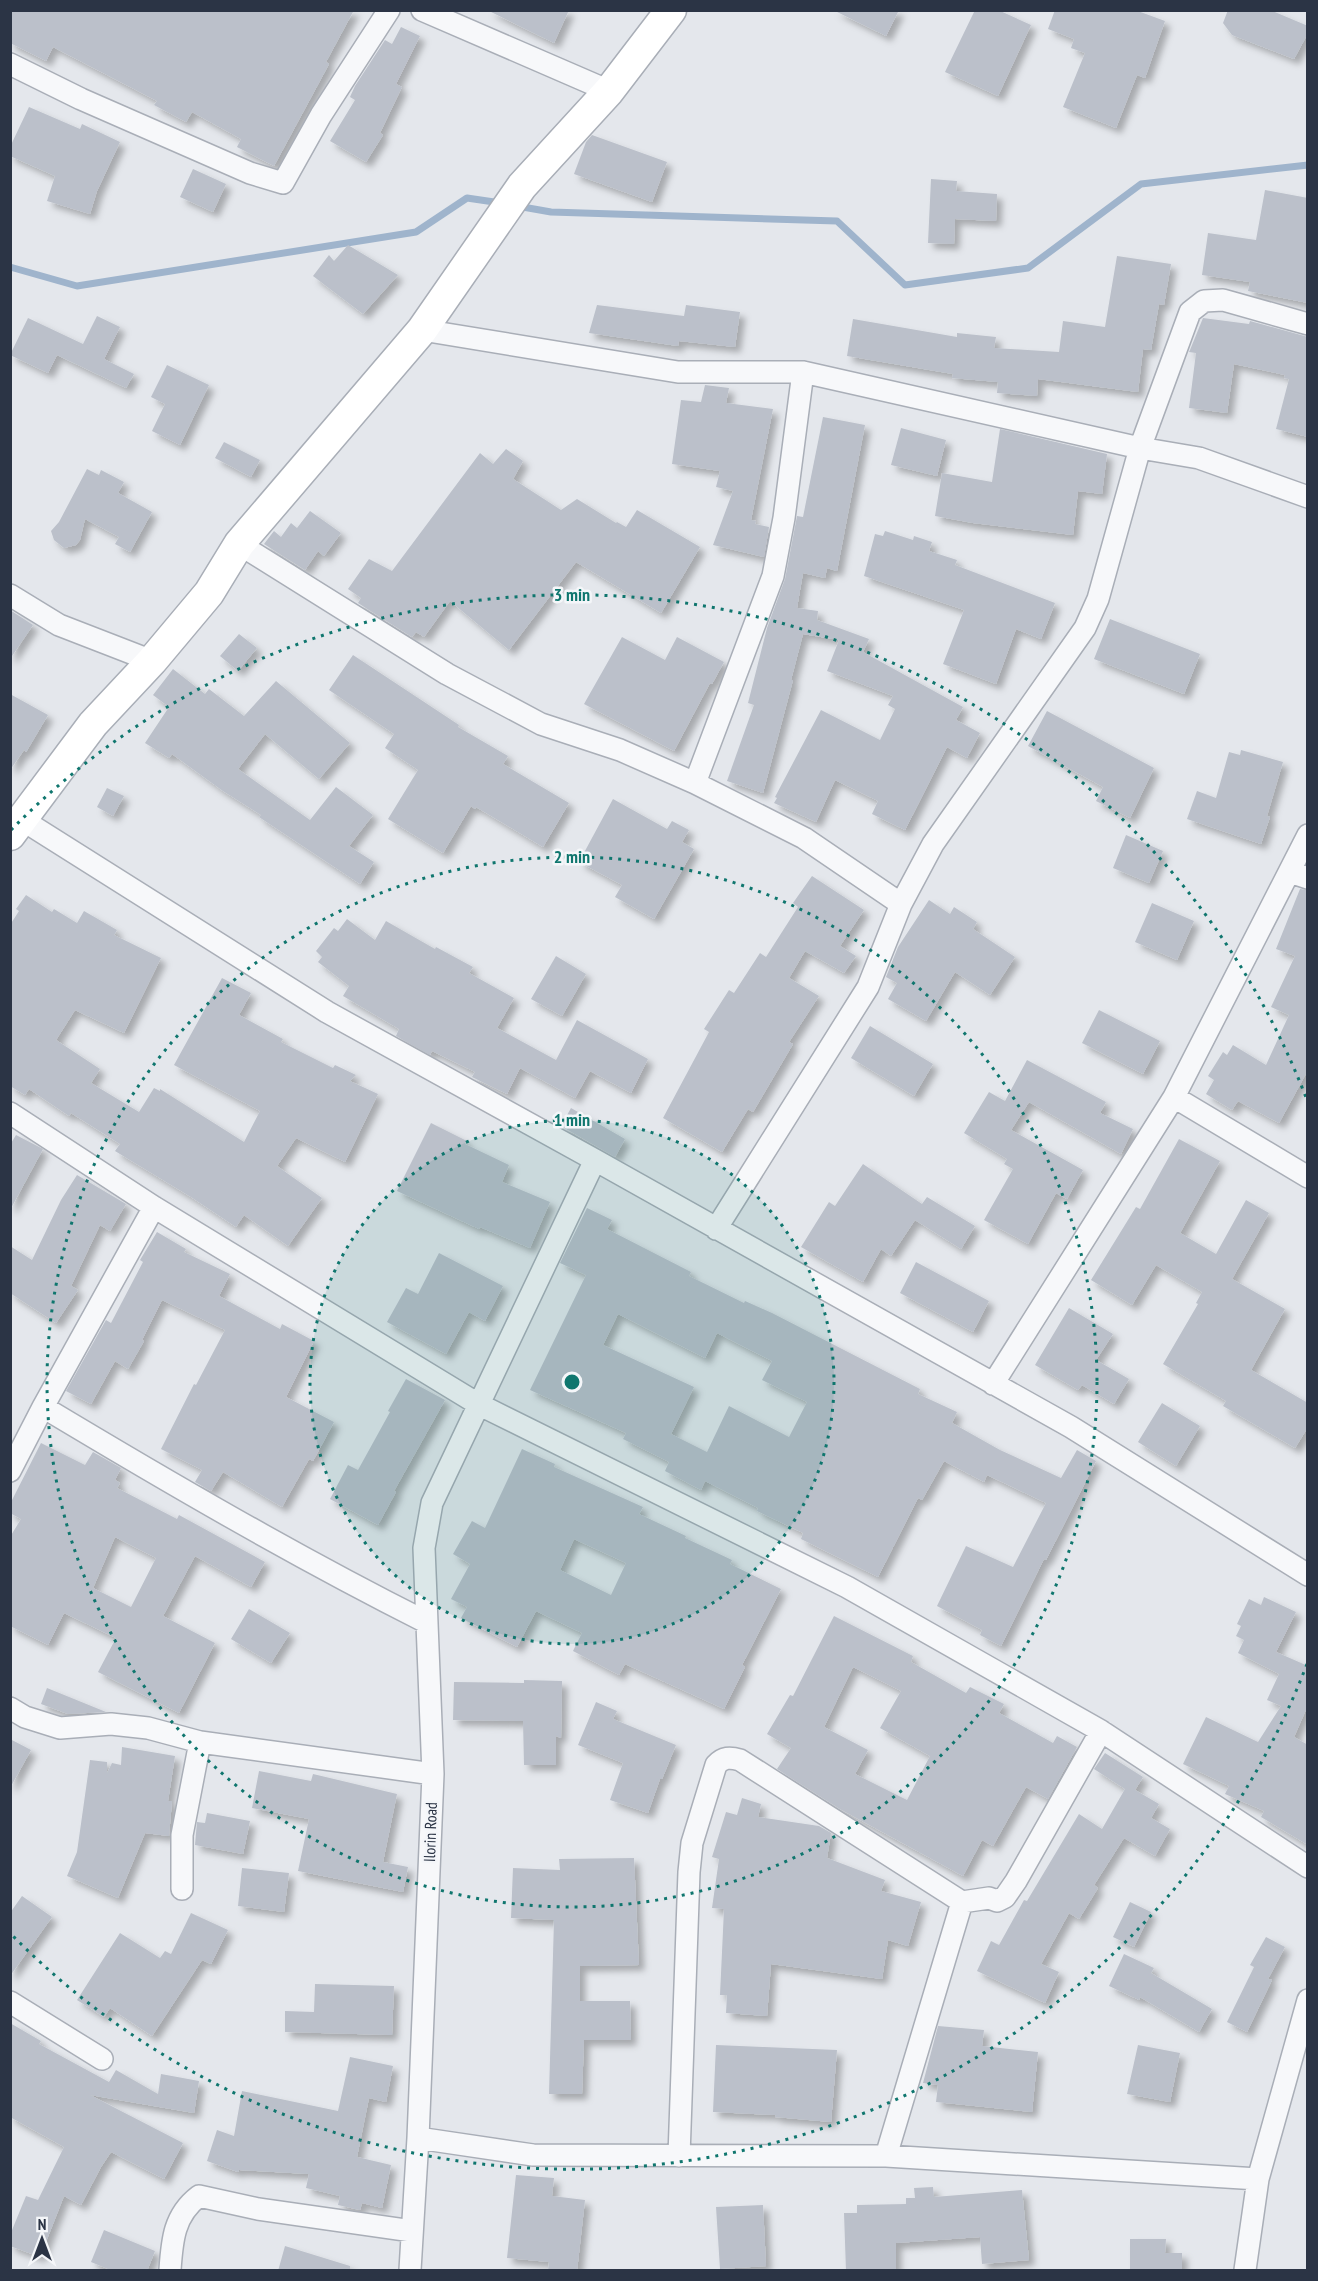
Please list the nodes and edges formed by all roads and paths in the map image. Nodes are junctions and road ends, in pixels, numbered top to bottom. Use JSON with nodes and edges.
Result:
{"nodes":[{"id":1,"x":389,"y":10,"type":"edge"},
{"id":2,"x":423,"y":10,"type":"edge"},
{"id":3,"x":671,"y":10,"type":"edge"},
{"id":4,"x":10,"y":64,"type":"edge"},
{"id":5,"x":609,"y":91,"type":"junction"},
{"id":6,"x":1308,"y":324,"type":"edge"},
{"id":7,"x":422,"y":330,"type":"junction"},
{"id":8,"x":803,"y":372,"type":"junction"},
{"id":9,"x":1140,"y":448,"type":"junction"},
{"id":10,"x":1308,"y":497,"type":"edge"},
{"id":11,"x":239,"y":544,"type":"junction"},
{"id":12,"x":10,"y":595,"type":"edge"},
{"id":13,"x":152,"y":661,"type":"junction"},
{"id":14,"x":695,"y":783,"type":"junction"},
{"id":15,"x":16,"y":827,"type":"edge"},
{"id":16,"x":1308,"y":835,"type":"edge"},
{"id":17,"x":1299,"y":875,"type":"edge"},
{"id":18,"x":901,"y":904,"type":"junction"},
{"id":19,"x":1174,"y":1097,"type":"junction"},
{"id":20,"x":10,"y":1113,"type":"edge"},
{"id":21,"x":595,"y":1160,"type":"junction"},
{"id":22,"x":1308,"y":1177,"type":"edge"},
{"id":23,"x":154,"y":1207,"type":"junction"},
{"id":24,"x":716,"y":1229,"type":"junction"},
{"id":25,"x":993,"y":1384,"type":"junction"},
{"id":26,"x":478,"y":1404,"type":"junction"},
{"id":27,"x":43,"y":1407,"type":"junction"},
{"id":28,"x":10,"y":1471,"type":"edge"},
{"id":29,"x":1308,"y":1575,"type":"edge"},
{"id":30,"x":426,"y":1622,"type":"junction"},
{"id":31,"x":10,"y":1708,"type":"edge"},
{"id":32,"x":1101,"y":1731,"type":"junction"},
{"id":33,"x":200,"y":1742,"type":"junction"},
{"id":34,"x":433,"y":1774,"type":"junction"},
{"id":35,"x":1308,"y":1867,"type":"edge"},
{"id":36,"x":182,"y":1889,"type":"dead end"},
{"id":37,"x":962,"y":1902,"type":"junction"},
{"id":38,"x":1308,"y":2000,"type":"edge"},
{"id":39,"x":10,"y":2002,"type":"edge"},
{"id":40,"x":102,"y":2059,"type":"dead end"},
{"id":41,"x":418,"y":2138,"type":"junction"},
{"id":42,"x":680,"y":2156,"type":"junction"},
{"id":43,"x":886,"y":2156,"type":"junction"},
{"id":44,"x":1258,"y":2178,"type":"junction"},
{"id":45,"x":412,"y":2231,"type":"junction"},
{"id":46,"x":170,"y":2271,"type":"edge"},
{"id":47,"x":410,"y":2271,"type":"edge"},
{"id":48,"x":1245,"y":2271,"type":"edge"}],
"edges":[{"from":1,"to":4,"type":"street"},
{"from":2,"to":5,"type":"street"},
{"from":3,"to":5,"type":"main road"},
{"from":5,"to":7,"type":"main road"},
{"from":6,"to":9,"type":"street"},
{"from":7,"to":8,"type":"street"},
{"from":7,"to":11,"type":"main road"},
{"from":8,"to":9,"type":"street"},
{"from":8,"to":14,"type":"street"},
{"from":9,"to":10,"type":"street"},
{"from":9,"to":18,"type":"street"},
{"from":11,"to":13,"type":"main road"},
{"from":11,"to":14,"type":"street"},
{"from":12,"to":13,"type":"street"},
{"from":13,"to":15,"type":"main road"},
{"from":14,"to":18,"type":"street"},
{"from":15,"to":21,"type":"street"},
{"from":16,"to":17,"type":"street"},
{"from":17,"to":19,"type":"street"},
{"from":18,"to":24,"type":"street"},
{"from":19,"to":22,"type":"street"},
{"from":19,"to":25,"type":"street"},
{"from":20,"to":23,"type":"street"},
{"from":21,"to":24,"type":"street"},
{"from":21,"to":26,"type":"street","name":"Ilorin Road"},
{"from":23,"to":26,"type":"street"},
{"from":23,"to":27,"type":"street"},
{"from":24,"to":25,"type":"street"},
{"from":25,"to":29,"type":"street"},
{"from":26,"to":30,"type":"street","name":"Ilorin Road"},
{"from":26,"to":32,"type":"street"},
{"from":27,"to":28,"type":"street"},
{"from":27,"to":30,"type":"street"},
{"from":30,"to":34,"type":"street","name":"Ilorin Road"},
{"from":31,"to":33,"type":"street"},
{"from":32,"to":35,"type":"street"},
{"from":32,"to":37,"type":"street"},
{"from":33,"to":34,"type":"street"},
{"from":33,"to":36,"type":"street"},
{"from":34,"to":41,"type":"street","name":"Ilorin Road"},
{"from":37,"to":42,"type":"street"},
{"from":37,"to":43,"type":"street"},
{"from":38,"to":44,"type":"street"},
{"from":39,"to":40,"type":"street"},
{"from":41,"to":42,"type":"street"},
{"from":41,"to":45,"type":"street","name":"Ilorin Road"},
{"from":42,"to":43,"type":"street"},
{"from":43,"to":44,"type":"street"},
{"from":44,"to":48,"type":"street"},
{"from":45,"to":46,"type":"street"},
{"from":45,"to":47,"type":"street","name":"Ilorin Road"}]}
